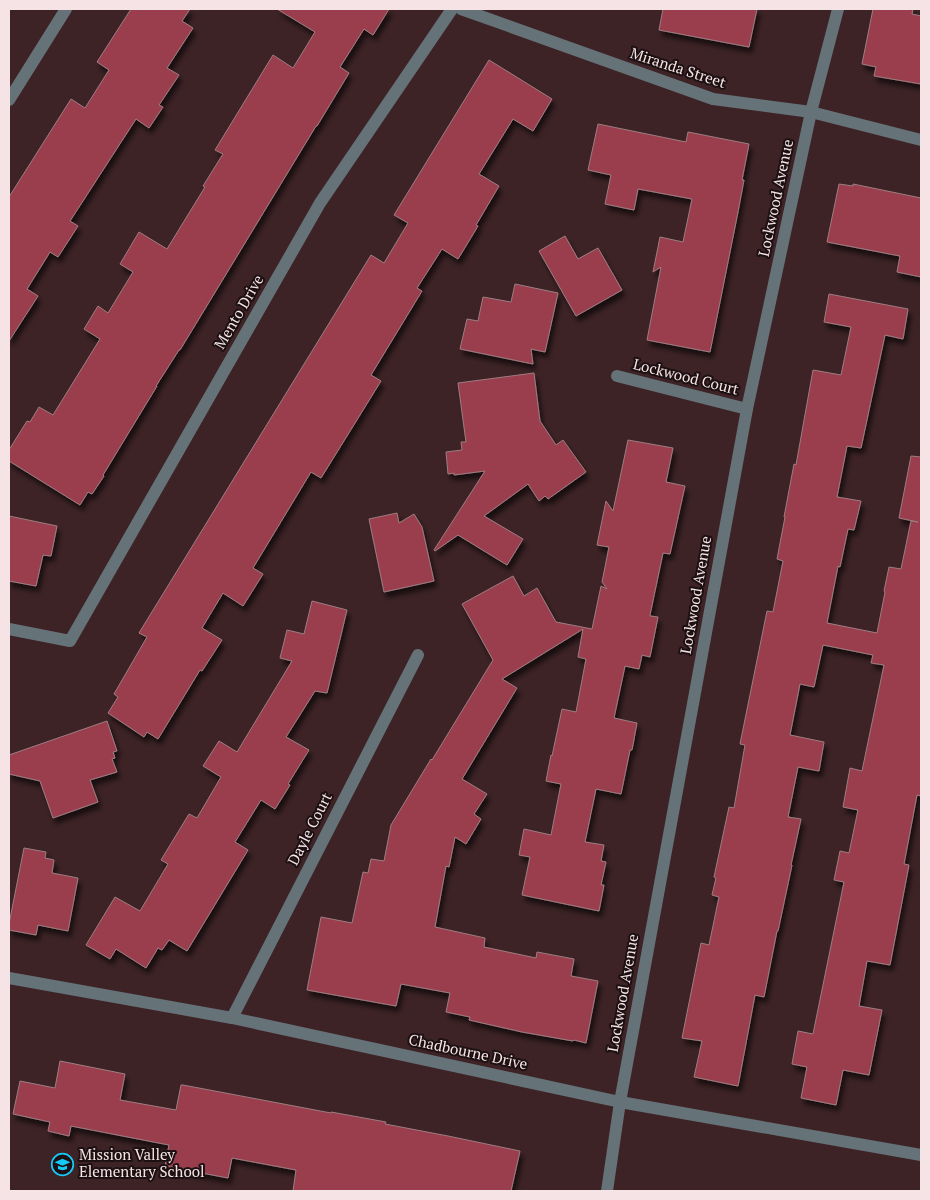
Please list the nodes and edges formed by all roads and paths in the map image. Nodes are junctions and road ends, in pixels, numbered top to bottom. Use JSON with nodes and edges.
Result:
{"nodes":[{"id":1,"x":66,"y":9,"type":"edge"},
{"id":2,"x":452,"y":9,"type":"edge"},
{"id":3,"x":461,"y":9,"type":"edge"},
{"id":4,"x":838,"y":9,"type":"edge"},
{"id":5,"x":9,"y":100,"type":"edge"},
{"id":6,"x":812,"y":112,"type":"junction"},
{"id":7,"x":921,"y":140,"type":"edge"},
{"id":8,"x":617,"y":376,"type":"dead end"},
{"id":9,"x":747,"y":409,"type":"junction"},
{"id":10,"x":9,"y":630,"type":"edge"},
{"id":11,"x":418,"y":655,"type":"dead end"},
{"id":12,"x":9,"y":978,"type":"edge"},
{"id":13,"x":232,"y":1018,"type":"junction"},
{"id":14,"x":620,"y":1102,"type":"junction"},
{"id":15,"x":921,"y":1152,"type":"edge"},
{"id":16,"x":606,"y":1191,"type":"edge"}],
"edges":[{"from":1,"to":5,"type":"street"},
{"from":2,"to":10,"type":"street","name":"Mento Drive"},
{"from":3,"to":6,"type":"street","name":"Miranda Street"},
{"from":4,"to":6,"type":"street","name":"Lockwood Avenue"},
{"from":6,"to":7,"type":"street","name":"Miranda Street"},
{"from":6,"to":9,"type":"street","name":"Lockwood Avenue"},
{"from":8,"to":9,"type":"street","name":"Lockwood Court"},
{"from":9,"to":14,"type":"street","name":"Lockwood Avenue"},
{"from":11,"to":13,"type":"street","name":"Dayle Court"},
{"from":12,"to":13,"type":"street","name":"Chadbourne Drive"},
{"from":13,"to":14,"type":"street","name":"Chadbourne Drive"},
{"from":14,"to":15,"type":"street","name":"Chadbourne Drive"},
{"from":14,"to":16,"type":"street","name":"Lockwood Avenue"}]}
